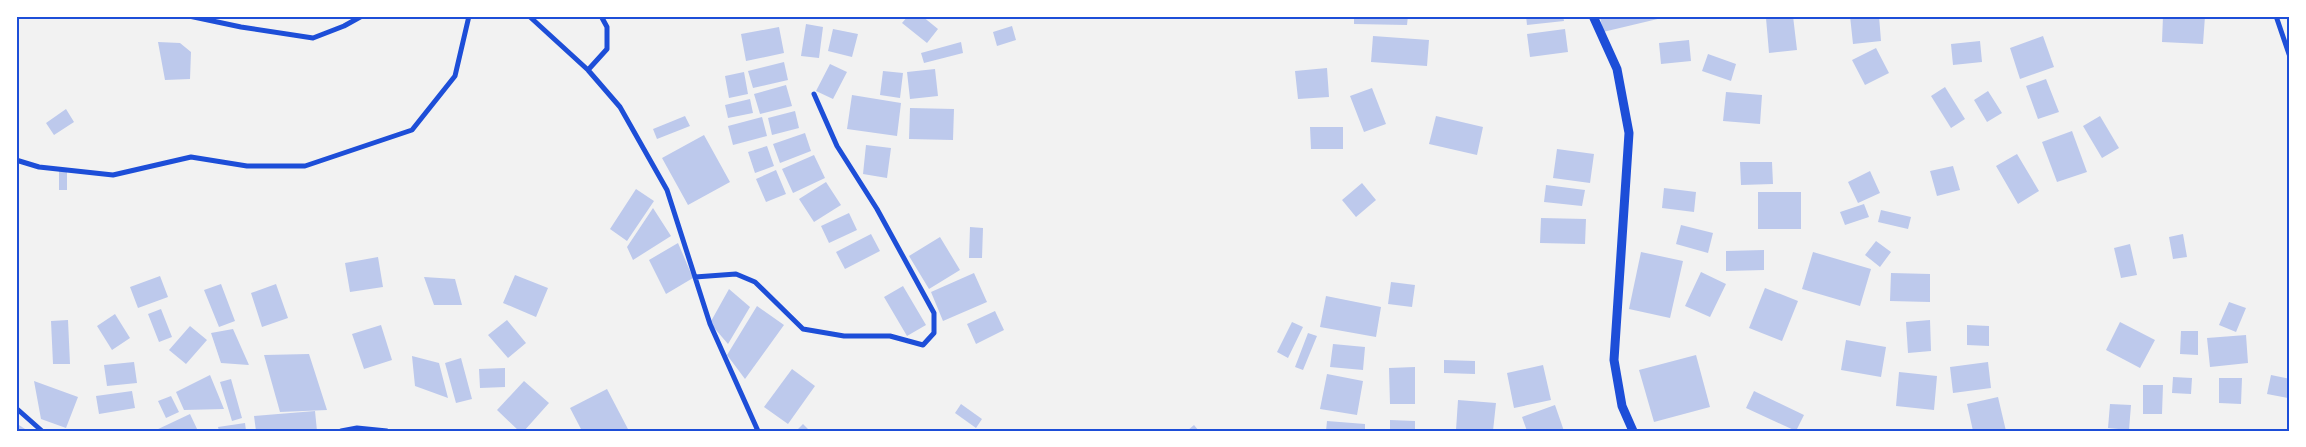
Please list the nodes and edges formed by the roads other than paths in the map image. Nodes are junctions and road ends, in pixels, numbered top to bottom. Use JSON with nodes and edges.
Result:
{"nodes":[{"id":1,"x":189,"y":16,"type":"edge"},
{"id":2,"x":362,"y":16,"type":"edge"},
{"id":3,"x":469,"y":16,"type":"edge"},
{"id":4,"x":530,"y":16,"type":"edge"},
{"id":5,"x":601,"y":16,"type":"edge"},
{"id":6,"x":1593,"y":16,"type":"edge"},
{"id":7,"x":2276,"y":16,"type":"edge"},
{"id":8,"x":2290,"y":57,"type":"edge"},
{"id":9,"x":588,"y":70,"type":"junction"},
{"id":10,"x":814,"y":94,"type":"dead end"},
{"id":11,"x":16,"y":160,"type":"edge"},
{"id":12,"x":696,"y":277,"type":"junction"},
{"id":13,"x":16,"y":408,"type":"edge"},
{"id":14,"x":42,"y":431,"type":"edge"},
{"id":15,"x":341,"y":431,"type":"edge"},
{"id":16,"x":387,"y":431,"type":"edge"},
{"id":17,"x":758,"y":431,"type":"edge"},
{"id":18,"x":1633,"y":431,"type":"edge"}],
"edges":[{"from":1,"to":2,"type":"street"},
{"from":3,"to":11,"type":"street"},
{"from":4,"to":9,"type":"street"},
{"from":5,"to":9,"type":"street"},
{"from":6,"to":18,"type":"street"},
{"from":7,"to":8,"type":"street"},
{"from":9,"to":12,"type":"street"},
{"from":10,"to":12,"type":"street"},
{"from":12,"to":17,"type":"street"},
{"from":13,"to":14,"type":"street"},
{"from":15,"to":16,"type":"street"}]}
